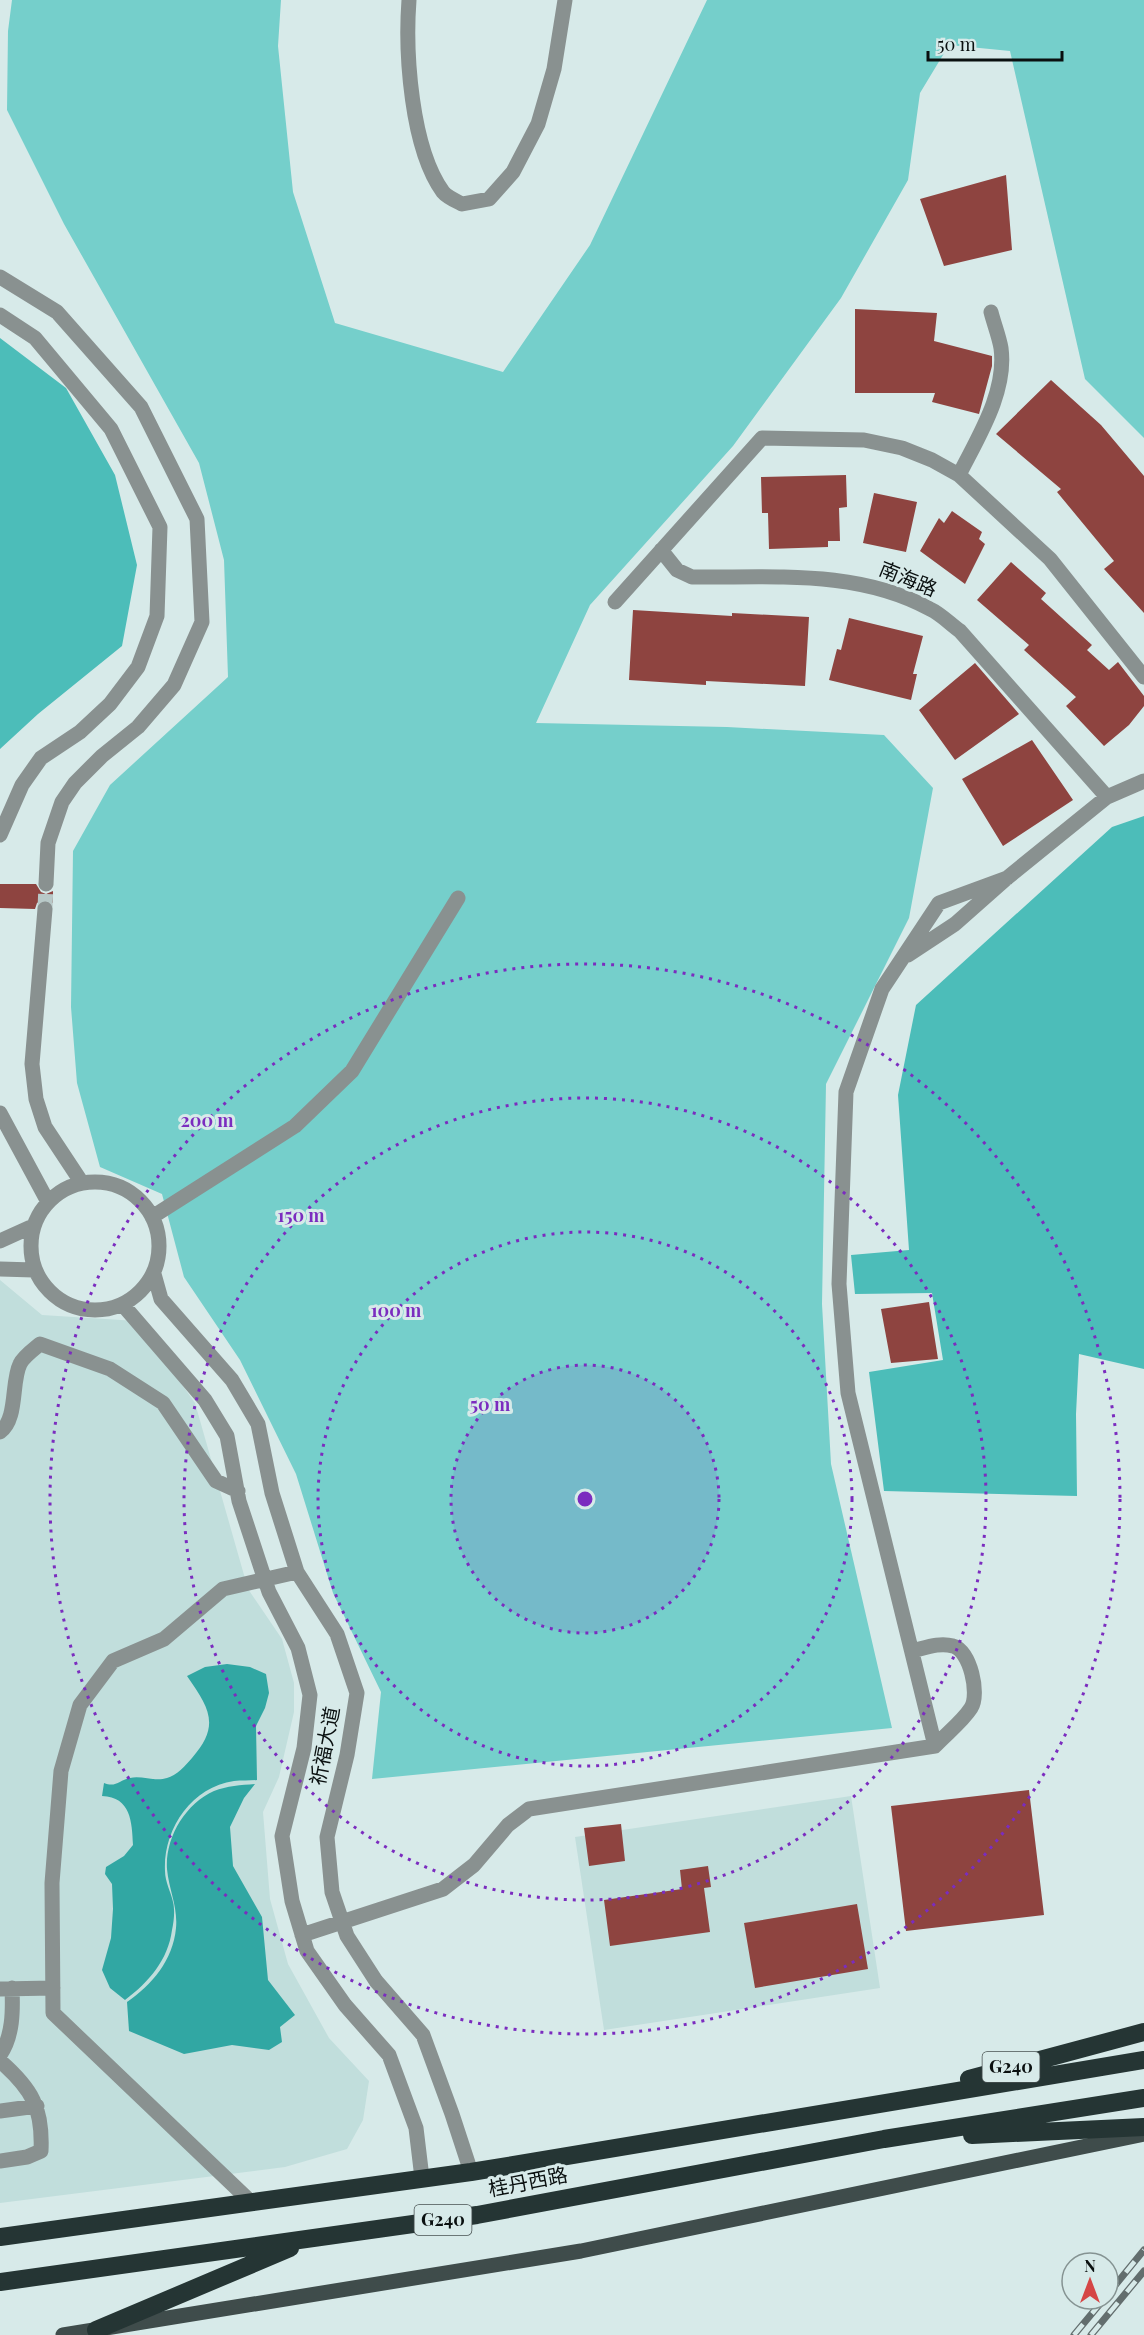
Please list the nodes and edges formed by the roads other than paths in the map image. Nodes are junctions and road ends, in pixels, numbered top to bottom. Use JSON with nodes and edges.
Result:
{"nodes":[{"id":1,"x":409,"y":0,"type":"edge"},
{"id":2,"x":565,"y":0,"type":"edge"},
{"id":3,"x":0,"y":277,"type":"edge"},
{"id":4,"x":991,"y":312,"type":"dead end"},
{"id":5,"x":0,"y":315,"type":"edge"},
{"id":6,"x":959,"y":475,"type":"junction"},
{"id":7,"x":661,"y":550,"type":"junction"},
{"id":8,"x":615,"y":602,"type":"dead end"},
{"id":9,"x":1144,"y":677,"type":"edge"},
{"id":10,"x":1144,"y":781,"type":"edge"},
{"id":11,"x":1107,"y":797,"type":"junction"},
{"id":12,"x":0,"y":835,"type":"edge"},
{"id":13,"x":1007,"y":878,"type":"junction"},
{"id":14,"x":46,"y":884,"type":"tunnel mouth"},
{"id":15,"x":458,"y":898,"type":"dead end"},
{"id":16,"x":45,"y":909,"type":"tunnel mouth"},
{"id":17,"x":903,"y":959,"type":"junction"},
{"id":18,"x":0,"y":1113,"type":"edge"},
{"id":19,"x":82,"y":1183,"type":"junction"},
{"id":20,"x":48,"y":1202,"type":"junction"},
{"id":21,"x":152,"y":1217,"type":"junction"},
{"id":22,"x":33,"y":1226,"type":"junction"},
{"id":23,"x":0,"y":1241,"type":"edge"},
{"id":24,"x":0,"y":1269,"type":"edge"},
{"id":25,"x":34,"y":1270,"type":"junction"},
{"id":26,"x":154,"y":1274,"type":"junction"},
{"id":27,"x":123,"y":1305,"type":"junction"},
{"id":28,"x":0,"y":1432,"type":"edge"},
{"id":29,"x":238,"y":1491,"type":"junction"},
{"id":30,"x":297,"y":1572,"type":"junction"},
{"id":31,"x":265,"y":1580,"type":"junction"},
{"id":32,"x":912,"y":1651,"type":"junction"},
{"id":33,"x":935,"y":1746,"type":"junction"},
{"id":34,"x":342,"y":1922,"type":"junction"},
{"id":35,"x":302,"y":1935,"type":"junction"},
{"id":36,"x":6,"y":1988,"type":"edge"},
{"id":37,"x":53,"y":1988,"type":"junction"},
{"id":38,"x":1144,"y":2031,"type":"edge"},
{"id":39,"x":0,"y":2055,"type":"edge"},
{"id":40,"x":1144,"y":2060,"type":"edge"},
{"id":41,"x":0,"y":2061,"type":"edge"},
{"id":42,"x":1144,"y":2097,"type":"edge"},
{"id":43,"x":879,"y":2104,"type":"junction"},
{"id":44,"x":37,"y":2106,"type":"junction"},
{"id":45,"x":0,"y":2111,"type":"edge"},
{"id":46,"x":1144,"y":2127,"type":"edge"},
{"id":47,"x":1144,"y":2134,"type":"edge"},
{"id":48,"x":884,"y":2139,"type":"junction"},
{"id":49,"x":0,"y":2161,"type":"edge"},
{"id":50,"x":471,"y":2172,"type":"junction"},
{"id":51,"x":422,"y":2178,"type":"junction"},
{"id":52,"x":251,"y":2202,"type":"junction"},
{"id":53,"x":0,"y":2237,"type":"edge"},
{"id":54,"x":314,"y":2238,"type":"junction"},
{"id":55,"x":0,"y":2282,"type":"edge"},
{"id":56,"x":96,"y":2330,"type":"junction"},
{"id":57,"x":63,"y":2335,"type":"edge"}],
"edges":[{"from":1,"to":2,"type":"street"},
{"from":3,"to":14,"type":"street"},
{"from":4,"to":6,"type":"street"},
{"from":5,"to":12,"type":"street"},
{"from":6,"to":7,"type":"street"},
{"from":6,"to":9,"type":"street"},
{"from":7,"to":8,"type":"street"},
{"from":7,"to":11,"type":"street","name":"南海路"},
{"from":10,"to":11,"type":"street"},
{"from":11,"to":13,"type":"street"},
{"from":13,"to":17,"type":"street"},
{"from":13,"to":17,"type":"street"},
{"from":15,"to":21,"type":"street"},
{"from":16,"to":19,"type":"street"},
{"from":17,"to":32,"type":"street"},
{"from":18,"to":20,"type":"street"},
{"from":19,"to":20,"type":"street"},
{"from":19,"to":21,"type":"street"},
{"from":20,"to":22,"type":"street"},
{"from":21,"to":26,"type":"street"},
{"from":22,"to":23,"type":"street"},
{"from":22,"to":25,"type":"street"},
{"from":24,"to":25,"type":"street"},
{"from":25,"to":27,"type":"street"},
{"from":26,"to":27,"type":"street"},
{"from":26,"to":30,"type":"street","name":"祈福大道"},
{"from":27,"to":29,"type":"street","name":"祈福大道"},
{"from":28,"to":29,"type":"street"},
{"from":29,"to":31,"type":"street","name":"祈福大道"},
{"from":30,"to":31,"type":"street"},
{"from":30,"to":34,"type":"street","name":"祈福大道"},
{"from":31,"to":35,"type":"street","name":"祈福大道"},
{"from":31,"to":37,"type":"street"},
{"from":32,"to":33,"type":"street"},
{"from":32,"to":33,"type":"street"},
{"from":33,"to":34,"type":"street"},
{"from":34,"to":35,"type":"street"},
{"from":34,"to":50,"type":"street","name":"祈福大道"},
{"from":35,"to":51,"type":"street","name":"祈福大道"},
{"from":36,"to":37,"type":"street"},
{"from":36,"to":39,"type":"street"},
{"from":37,"to":52,"type":"street"},
{"from":38,"to":43,"type":"highway","number":"G240"},
{"from":40,"to":43,"type":"highway"},
{"from":41,"to":44,"type":"street"},
{"from":42,"to":48,"type":"highway"},
{"from":43,"to":50,"type":"highway","name":"桂丹西路","number":"G240"},
{"from":44,"to":45,"type":"street"},
{"from":44,"to":49,"type":"street"},
{"from":46,"to":48,"type":"highway","number":"G240"},
{"from":47,"to":56,"type":"main road"},
{"from":48,"to":54,"type":"highway","name":"桂丹西路","number":"G240"},
{"from":50,"to":51,"type":"highway","name":"桂丹西路","number":"G240"},
{"from":51,"to":52,"type":"highway","name":"桂丹西路","number":"G240"},
{"from":52,"to":53,"type":"highway","name":"桂丹西路","number":"G240"},
{"from":54,"to":55,"type":"highway","name":"桂丹西路","number":"G240"},
{"from":54,"to":56,"type":"highway"},
{"from":56,"to":57,"type":"main road"}]}
